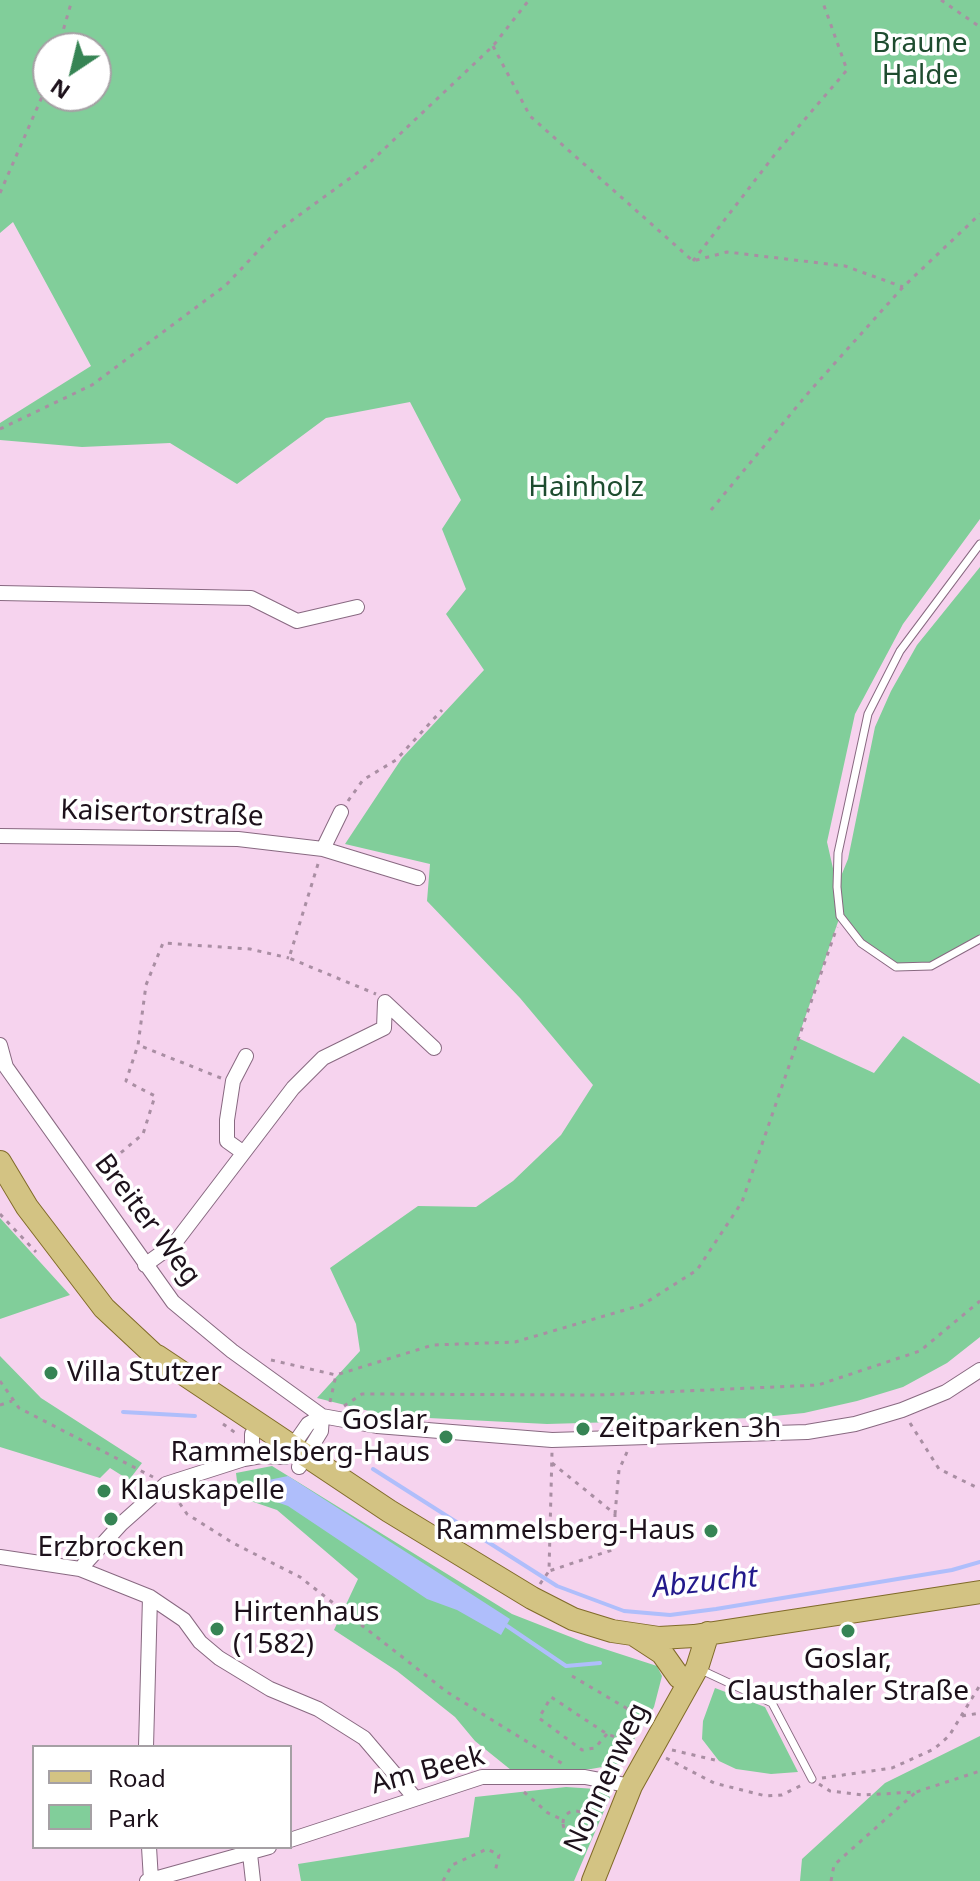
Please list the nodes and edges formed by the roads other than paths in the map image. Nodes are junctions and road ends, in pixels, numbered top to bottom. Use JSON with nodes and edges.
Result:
{"nodes":[{"id":1,"x":980,"y":544,"type":"edge"},
{"id":2,"x":0,"y":593,"type":"edge"},
{"id":3,"x":357,"y":607,"type":"dead end"},
{"id":4,"x":341,"y":812,"type":"road end"},
{"id":5,"x":0,"y":836,"type":"edge"},
{"id":6,"x":323,"y":849,"type":"junction"},
{"id":7,"x":418,"y":878,"type":"dead end"},
{"id":8,"x":980,"y":939,"type":"edge"},
{"id":9,"x":0,"y":1045,"type":"edge"},
{"id":10,"x":434,"y":1048,"type":"dead end"},
{"id":11,"x":246,"y":1056,"type":"dead end"},
{"id":12,"x":241,"y":1151,"type":"junction"},
{"id":13,"x":0,"y":1162,"type":"edge"},
{"id":14,"x":145,"y":1265,"type":"junction"},
{"id":15,"x":157,"y":1356,"type":"junction"},
{"id":16,"x":980,"y":1370,"type":"edge"},
{"id":17,"x":325,"y":1417,"type":"junction"},
{"id":18,"x":252,"y":1434,"type":"junction"},
{"id":19,"x":296,"y":1457,"type":"junction"},
{"id":20,"x":244,"y":1459,"type":"junction"},
{"id":21,"x":2,"y":1555,"type":"edge"},
{"id":22,"x":80,"y":1569,"type":"junction"},
{"id":23,"x":980,"y":1592,"type":"edge"},
{"id":24,"x":150,"y":1597,"type":"junction"},
{"id":25,"x":701,"y":1635,"type":"junction"},
{"id":26,"x":635,"y":1636,"type":"junction"},
{"id":27,"x":688,"y":1672,"type":"junction"},
{"id":28,"x":146,"y":1745,"type":"edge"},
{"id":29,"x":812,"y":1779,"type":"road end"},
{"id":30,"x":631,"y":1786,"type":"junction"},
{"id":31,"x":415,"y":1798,"type":"junction"},
{"id":32,"x":292,"y":1839,"type":"edge"},
{"id":33,"x":149,"y":1849,"type":"edge"},
{"id":34,"x":264,"y":1849,"type":"edge"},
{"id":35,"x":250,"y":1854,"type":"junction"},
{"id":36,"x":149,"y":1881,"type":"edge"},
{"id":37,"x":253,"y":1881,"type":"edge"},
{"id":38,"x":593,"y":1881,"type":"edge"}],
"edges":[{"from":1,"to":8,"type":"lane"},
{"from":2,"to":3,"type":"street"},
{"from":4,"to":6,"type":"street"},
{"from":5,"to":6,"type":"street","name":"Kaisertorstraße"},
{"from":6,"to":7,"type":"street","name":"Kaisertorstraße"},
{"from":9,"to":14,"type":"street","name":"Breiter Weg"},
{"from":10,"to":12,"type":"street"},
{"from":11,"to":12,"type":"street"},
{"from":12,"to":14,"type":"street"},
{"from":13,"to":15,"type":"main road"},
{"from":14,"to":17,"type":"street","name":"Breiter Weg"},
{"from":15,"to":18,"type":"main road"},
{"from":15,"to":19,"type":"main road"},
{"from":16,"to":17,"type":"street"},
{"from":17,"to":19,"type":"street"},
{"from":18,"to":19,"type":"main road"},
{"from":18,"to":20,"type":"street"},
{"from":19,"to":20,"type":"street"},
{"from":19,"to":26,"type":"main road"},
{"from":20,"to":22,"type":"street"},
{"from":21,"to":22,"type":"street"},
{"from":22,"to":24,"type":"street"},
{"from":23,"to":25,"type":"main road"},
{"from":24,"to":28,"type":"street"},
{"from":24,"to":31,"type":"street"},
{"from":25,"to":26,"type":"main road"},
{"from":25,"to":27,"type":"main road","name":"Nonnenweg"},
{"from":26,"to":27,"type":"main road"},
{"from":27,"to":29,"type":"lane"},
{"from":27,"to":30,"type":"main road","name":"Nonnenweg"},
{"from":30,"to":31,"type":"street","name":"Am Beek"},
{"from":30,"to":38,"type":"main road","name":"Nonnenweg"},
{"from":31,"to":32,"type":"street","name":"Am Beek"},
{"from":33,"to":36,"type":"street"},
{"from":34,"to":35,"type":"street"},
{"from":35,"to":36,"type":"street"},
{"from":35,"to":37,"type":"street"}]}
